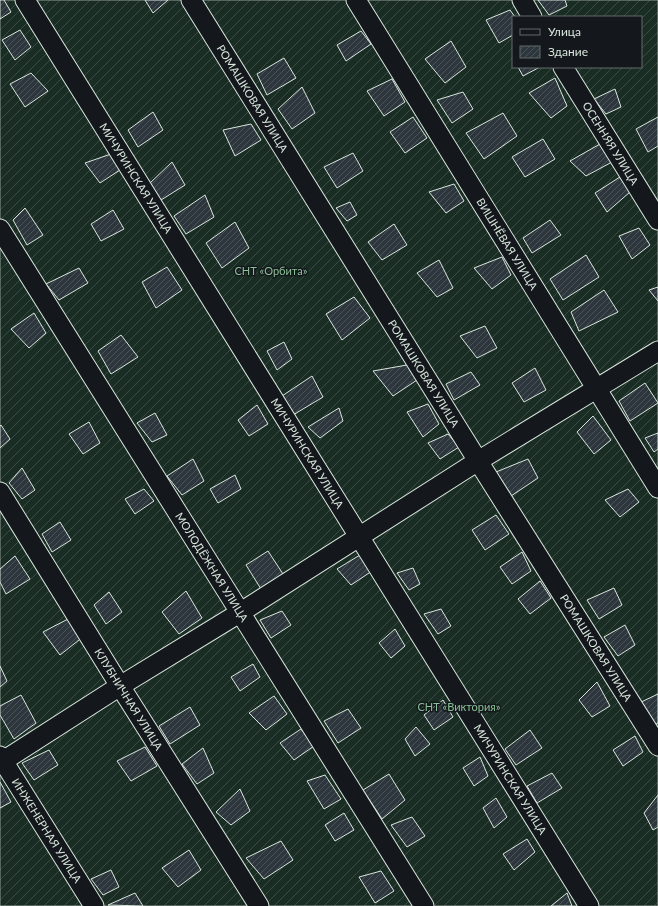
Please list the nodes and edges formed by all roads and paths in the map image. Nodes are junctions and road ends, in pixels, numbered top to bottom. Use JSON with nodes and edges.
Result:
{"nodes":[{"id":1,"x":25,"y":0,"type":"edge"},
{"id":2,"x":191,"y":0,"type":"edge"},
{"id":3,"x":356,"y":0,"type":"edge"},
{"id":4,"x":522,"y":0,"type":"edge"},
{"id":5,"x":531,"y":16,"type":"edge"},
{"id":6,"x":564,"y":68,"type":"edge"},
{"id":7,"x":658,"y":220,"type":"edge"},
{"id":8,"x":0,"y":229,"type":"edge"},
{"id":9,"x":658,"y":351,"type":"edge"},
{"id":10,"x":597,"y":388,"type":"junction"},
{"id":11,"x":478,"y":461,"type":"junction"},
{"id":12,"x":658,"y":488,"type":"edge"},
{"id":13,"x":0,"y":492,"type":"edge"},
{"id":14,"x":359,"y":536,"type":"junction"},
{"id":15,"x":241,"y":612,"type":"junction"},
{"id":16,"x":120,"y":686,"type":"junction"},
{"id":17,"x":658,"y":746,"type":"edge"},
{"id":18,"x":1,"y":760,"type":"edge"},
{"id":19,"x":94,"y":906,"type":"edge"},
{"id":20,"x":259,"y":906,"type":"edge"},
{"id":21,"x":424,"y":906,"type":"edge"},
{"id":22,"x":590,"y":906,"type":"edge"}],
"edges":[{"from":1,"to":14,"type":"street","name":"МИЧУРИНСКАЯ УЛИЦА"},
{"from":2,"to":11,"type":"street","name":"РОМАШКОВАЯ УЛИЦА"},
{"from":3,"to":10,"type":"street","name":"ВИШНЁВАЯ УЛИЦА"},
{"from":4,"to":5,"type":"street"},
{"from":6,"to":7,"type":"street","name":"ОСЕННЯЯ УЛИЦА"},
{"from":8,"to":15,"type":"street","name":"МОЛОДЁЖНАЯ УЛИЦА"},
{"from":9,"to":10,"type":"street"},
{"from":10,"to":11,"type":"street"},
{"from":10,"to":12,"type":"street","name":"ВИШНЁВАЯ УЛИЦА"},
{"from":11,"to":14,"type":"street"},
{"from":11,"to":17,"type":"street","name":"РОМАШКОВАЯ УЛИЦА"},
{"from":13,"to":16,"type":"street","name":"КЛУБНИЧНАЯ УЛИЦА"},
{"from":14,"to":15,"type":"street"},
{"from":14,"to":22,"type":"street","name":"МИЧУРИНСКАЯ УЛИЦА"},
{"from":15,"to":16,"type":"street"},
{"from":15,"to":21,"type":"street","name":"МОЛОДЁЖНАЯ УЛИЦА"},
{"from":16,"to":18,"type":"street"},
{"from":16,"to":20,"type":"street","name":"КЛУБНИЧНАЯ УЛИЦА"},
{"from":18,"to":19,"type":"street","name":"ИНЖЕНЕРНАЯ УЛИЦА"}]}
